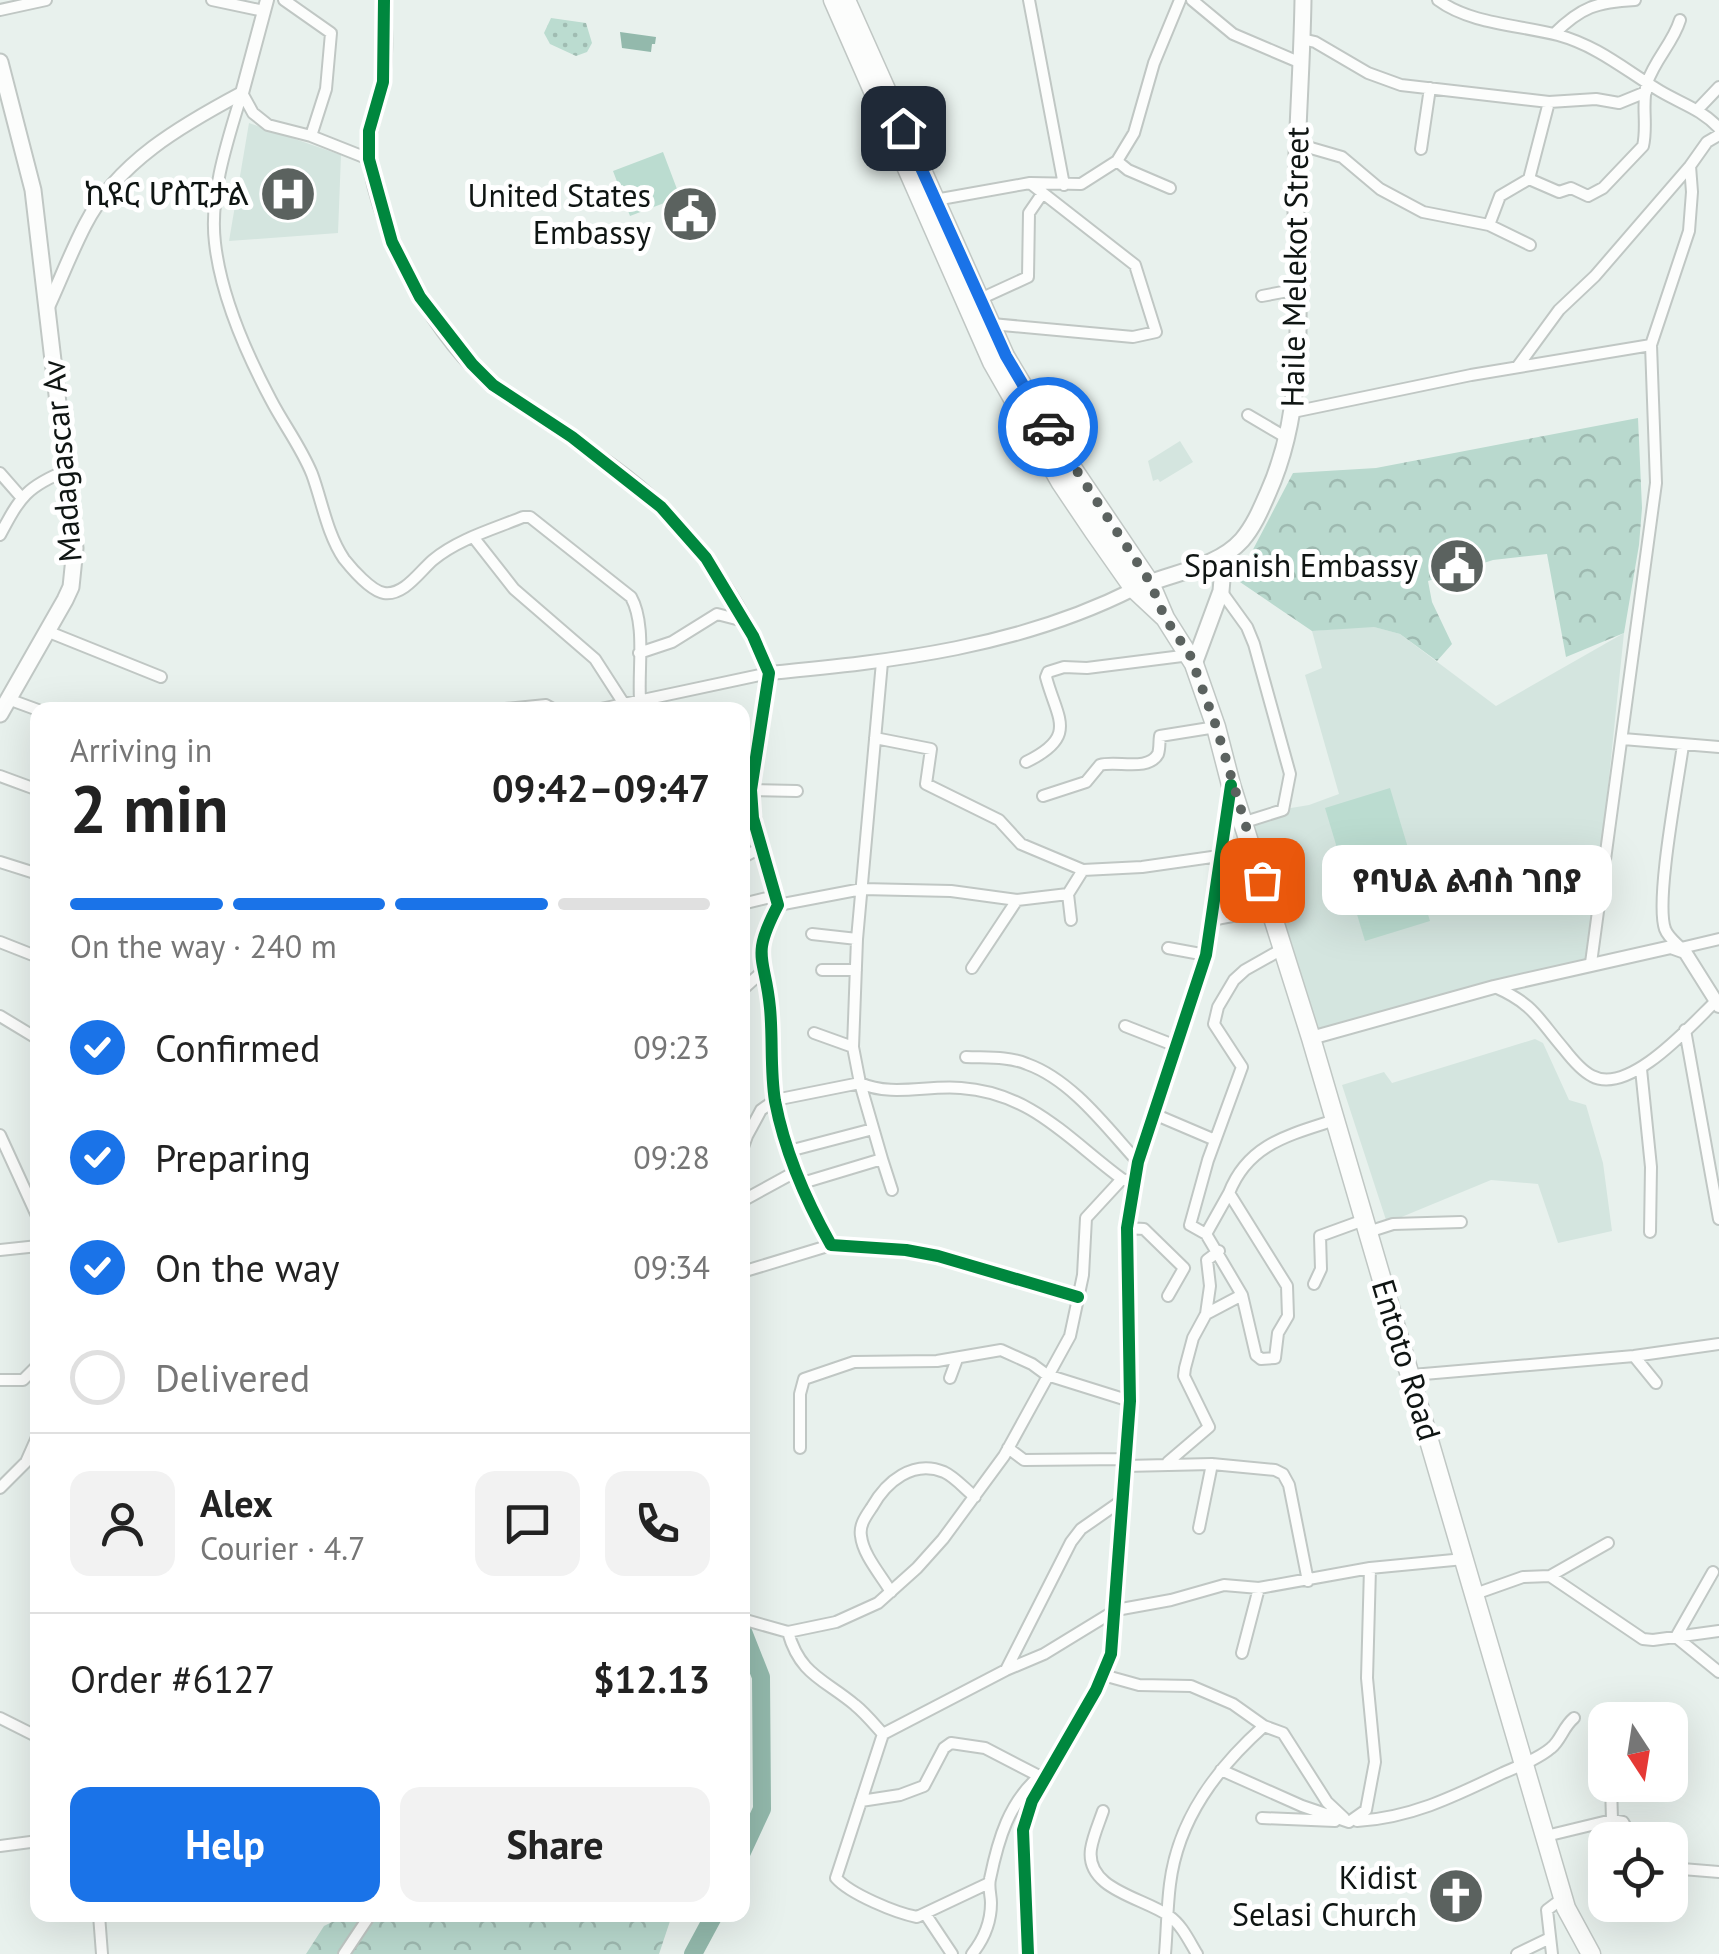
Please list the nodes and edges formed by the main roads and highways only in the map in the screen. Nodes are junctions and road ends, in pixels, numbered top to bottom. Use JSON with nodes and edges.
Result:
{"nodes":[{"id":1,"x":833,"y":0,"type":"edge"},
{"id":2,"x":846,"y":0,"type":"edge"},
{"id":3,"x":1303,"y":0,"type":"edge"},
{"id":4,"x":0,"y":62,"type":"edge"},
{"id":5,"x":1224,"y":556,"type":"junction"},
{"id":6,"x":1142,"y":586,"type":"junction"},
{"id":7,"x":1192,"y":660,"type":"junction"},
{"id":8,"x":4,"y":707,"type":"edge"},
{"id":9,"x":1591,"y":1954,"type":"edge"}],
"edges":[{"from":1,"to":6,"type":"main road"},
{"from":2,"to":6,"type":"main road"},
{"from":3,"to":5,"type":"main road","name":"Haile Melekot Street"},
{"from":4,"to":8,"type":"main road","name":"Madagascar Av"},
{"from":5,"to":6,"type":"main road"},
{"from":5,"to":7,"type":"main road"},
{"from":6,"to":7,"type":"main road","name":"Entoto Road"},
{"from":7,"to":9,"type":"main road","name":"Entoto Road"}]}
